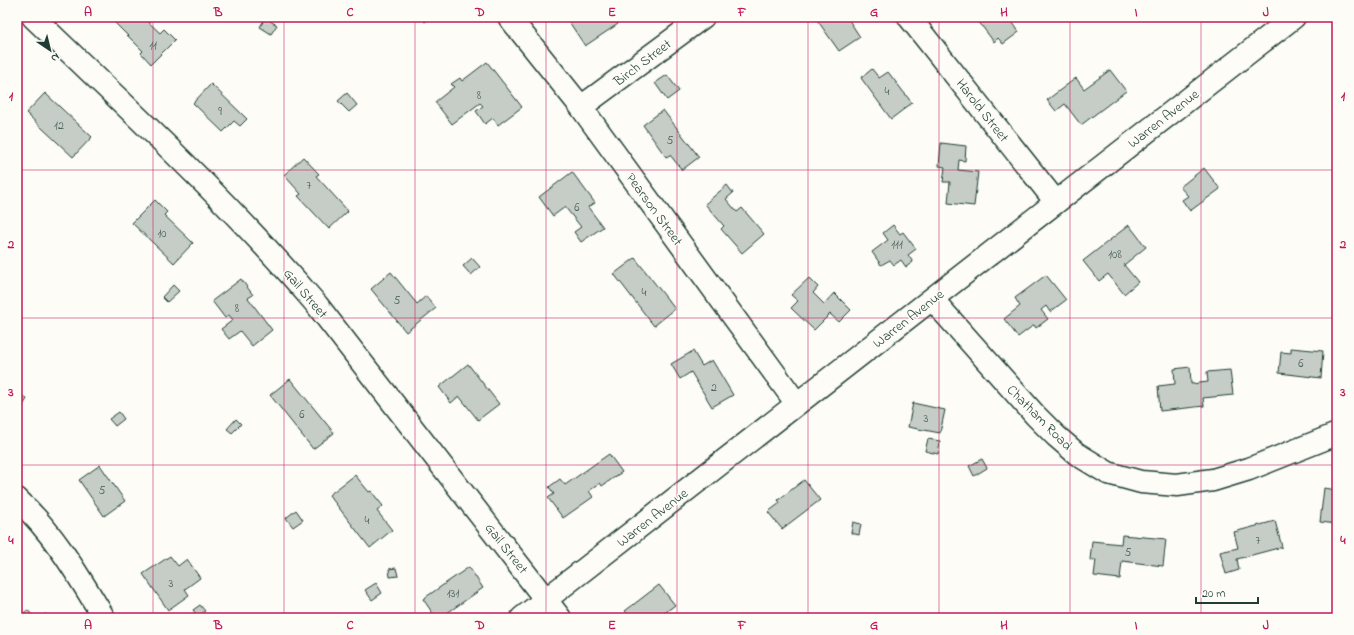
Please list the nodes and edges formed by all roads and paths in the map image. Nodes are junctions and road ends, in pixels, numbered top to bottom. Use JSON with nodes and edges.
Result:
{"nodes":[{"id":1,"x":33,"y":17,"type":"edge"},
{"id":2,"x":509,"y":17,"type":"edge"},
{"id":3,"x":703,"y":17,"type":"edge"},
{"id":4,"x":909,"y":17,"type":"edge"},
{"id":5,"x":1294,"y":17,"type":"edge"},
{"id":6,"x":581,"y":107,"type":"junction"},
{"id":7,"x":1056,"y":202,"type":"junction"},
{"id":8,"x":932,"y":299,"type":"junction"},
{"id":9,"x":797,"y":404,"type":"junction"},
{"id":10,"x":1337,"y":434,"type":"edge"},
{"id":11,"x":17,"y":499,"type":"edge"},
{"id":12,"x":546,"y":599,"type":"junction"},
{"id":13,"x":104,"y":618,"type":"edge"},
{"id":14,"x":522,"y":618,"type":"edge"},
{"id":15,"x":560,"y":618,"type":"edge"}],
"edges":[{"from":1,"to":12,"type":"street","name":"Gail Street"},
{"from":2,"to":6,"type":"street","name":"Pearson Street"},
{"from":3,"to":6,"type":"street","name":"Birch Street"},
{"from":4,"to":7,"type":"street","name":"Harold Street"},
{"from":5,"to":7,"type":"street","name":"Warren Avenue"},
{"from":6,"to":9,"type":"street","name":"Pearson Street"},
{"from":7,"to":8,"type":"street","name":"Warren Avenue"},
{"from":8,"to":9,"type":"street","name":"Warren Avenue"},
{"from":8,"to":10,"type":"street","name":"Chatham Road"},
{"from":9,"to":12,"type":"street","name":"Warren Avenue"},
{"from":11,"to":13,"type":"street"},
{"from":12,"to":14,"type":"street","name":"Warren Avenue"},
{"from":12,"to":15,"type":"street","name":"Gail Street"}]}
